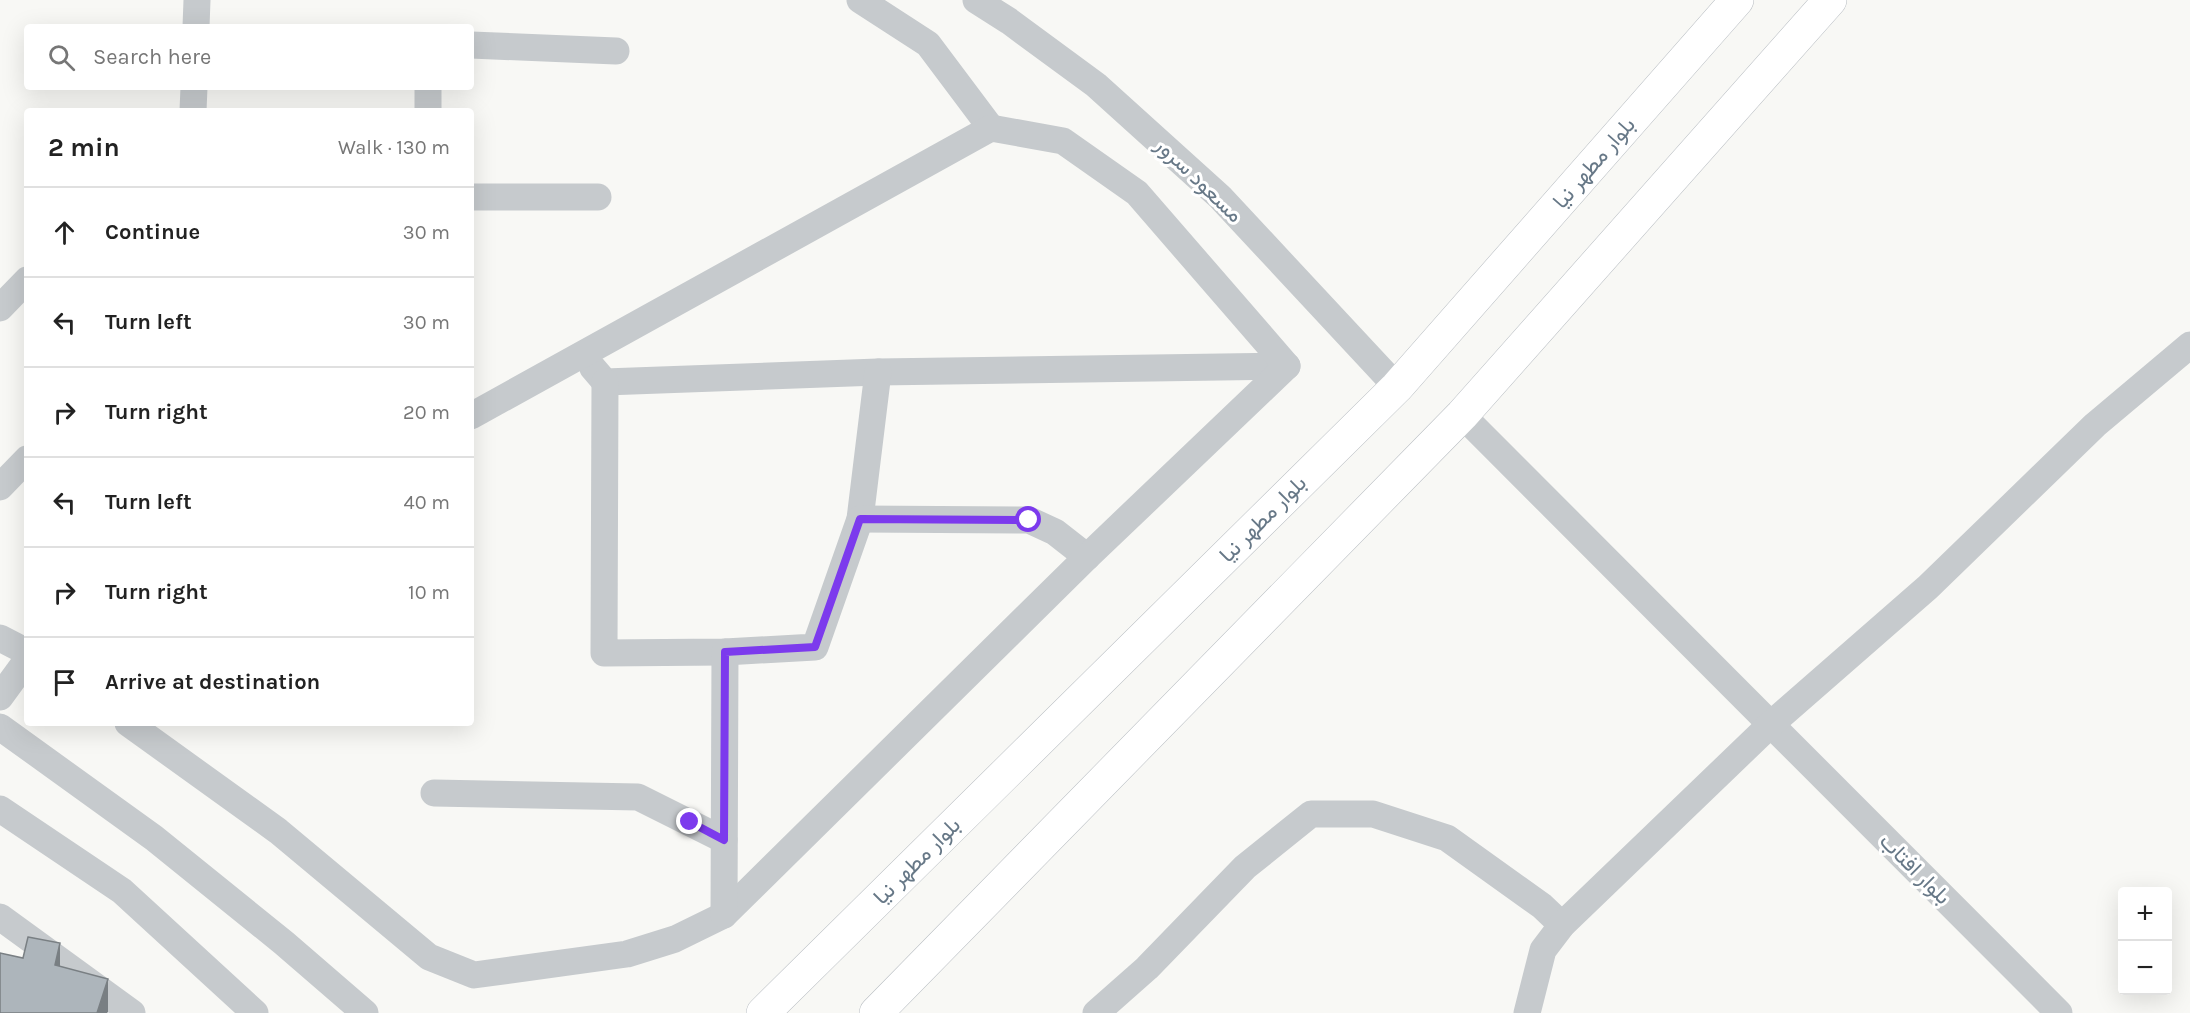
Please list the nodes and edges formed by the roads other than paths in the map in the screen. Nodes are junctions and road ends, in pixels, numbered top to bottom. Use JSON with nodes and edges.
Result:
{"nodes":[{"id":1,"x":197,"y":0,"type":"edge"},
{"id":2,"x":860,"y":0,"type":"edge"},
{"id":3,"x":976,"y":0,"type":"edge"},
{"id":4,"x":1737,"y":0,"type":"edge"},
{"id":5,"x":1830,"y":0,"type":"edge"},
{"id":6,"x":1008,"y":10,"type":"edge"},
{"id":7,"x":196,"y":24,"type":"edge"},
{"id":8,"x":474,"y":45,"type":"edge"},
{"id":9,"x":616,"y":51,"type":"dead end"},
{"id":10,"x":194,"y":90,"type":"edge"},
{"id":11,"x":428,"y":90,"type":"edge"},
{"id":12,"x":193,"y":108,"type":"edge"},
{"id":13,"x":428,"y":108,"type":"edge"},
{"id":14,"x":991,"y":128,"type":"junction"},
{"id":15,"x":474,"y":197,"type":"edge"},
{"id":16,"x":598,"y":197,"type":"dead end"},
{"id":17,"x":24,"y":283,"type":"edge"},
{"id":18,"x":0,"y":308,"type":"edge"},
{"id":19,"x":2190,"y":345,"type":"edge"},
{"id":20,"x":582,"y":356,"type":"junction"},
{"id":21,"x":1287,"y":366,"type":"junction"},
{"id":22,"x":878,"y":372,"type":"junction"},
{"id":23,"x":605,"y":382,"type":"junction"},
{"id":24,"x":1397,"y":387,"type":"junction"},
{"id":25,"x":474,"y":414,"type":"edge"},
{"id":26,"x":1462,"y":415,"type":"junction"},
{"id":27,"x":24,"y":462,"type":"edge"},
{"id":28,"x":0,"y":487,"type":"edge"},
{"id":29,"x":860,"y":519,"type":"junction"},
{"id":30,"x":1087,"y":557,"type":"junction"},
{"id":31,"x":0,"y":638,"type":"edge"},
{"id":32,"x":24,"y":650,"type":"edge"},
{"id":33,"x":725,"y":652,"type":"junction"},
{"id":34,"x":24,"y":664,"type":"edge"},
{"id":35,"x":0,"y":697,"type":"edge"},
{"id":36,"x":1770,"y":725,"type":"junction"},
{"id":37,"x":132,"y":726,"type":"edge"},
{"id":38,"x":0,"y":727,"type":"edge"},
{"id":39,"x":434,"y":793,"type":"dead end"},
{"id":40,"x":0,"y":809,"type":"edge"},
{"id":41,"x":724,"y":840,"type":"junction"},
{"id":42,"x":724,"y":915,"type":"junction"},
{"id":43,"x":0,"y":917,"type":"edge"},
{"id":44,"x":1562,"y":926,"type":"junction"},
{"id":45,"x":132,"y":1013,"type":"edge"},
{"id":46,"x":255,"y":1013,"type":"edge"},
{"id":47,"x":365,"y":1013,"type":"edge"},
{"id":48,"x":763,"y":1013,"type":"edge"},
{"id":49,"x":876,"y":1013,"type":"edge"},
{"id":50,"x":1096,"y":1013,"type":"edge"},
{"id":51,"x":1527,"y":1013,"type":"edge"},
{"id":52,"x":2059,"y":1013,"type":"edge"}],
"edges":[{"from":1,"to":7,"type":"street"},
{"from":2,"to":14,"type":"street"},
{"from":3,"to":6,"type":"street","name":"مسعود سرور"},
{"from":4,"to":24,"type":"main road","name":"بلوار مطهر نیا"},
{"from":5,"to":26,"type":"main road"},
{"from":6,"to":24,"type":"street","name":"مسعود سرور"},
{"from":8,"to":9,"type":"street"},
{"from":10,"to":12,"type":"street"},
{"from":11,"to":13,"type":"street"},
{"from":14,"to":20,"type":"street"},
{"from":14,"to":21,"type":"street"},
{"from":15,"to":16,"type":"street"},
{"from":17,"to":18,"type":"street"},
{"from":19,"to":36,"type":"street"},
{"from":20,"to":23,"type":"street"},
{"from":20,"to":25,"type":"street"},
{"from":21,"to":22,"type":"street"},
{"from":21,"to":30,"type":"street"},
{"from":22,"to":23,"type":"street"},
{"from":22,"to":29,"type":"street"},
{"from":23,"to":33,"type":"street"},
{"from":24,"to":48,"type":"main road","name":"بلوار مطهر نیا"},
{"from":26,"to":36,"type":"street","name":"بلوار افتاب"},
{"from":26,"to":49,"type":"main road"},
{"from":27,"to":28,"type":"street"},
{"from":29,"to":30,"type":"street"},
{"from":29,"to":33,"type":"street"},
{"from":30,"to":42,"type":"street"},
{"from":31,"to":32,"type":"street"},
{"from":33,"to":41,"type":"street"},
{"from":34,"to":35,"type":"street"},
{"from":36,"to":44,"type":"street"},
{"from":36,"to":52,"type":"street","name":"بلوار افتاب"},
{"from":37,"to":42,"type":"street"},
{"from":38,"to":47,"type":"street"},
{"from":39,"to":41,"type":"street"},
{"from":40,"to":46,"type":"street"},
{"from":41,"to":42,"type":"street"},
{"from":43,"to":45,"type":"street"},
{"from":44,"to":50,"type":"street"},
{"from":44,"to":51,"type":"street"}]}
